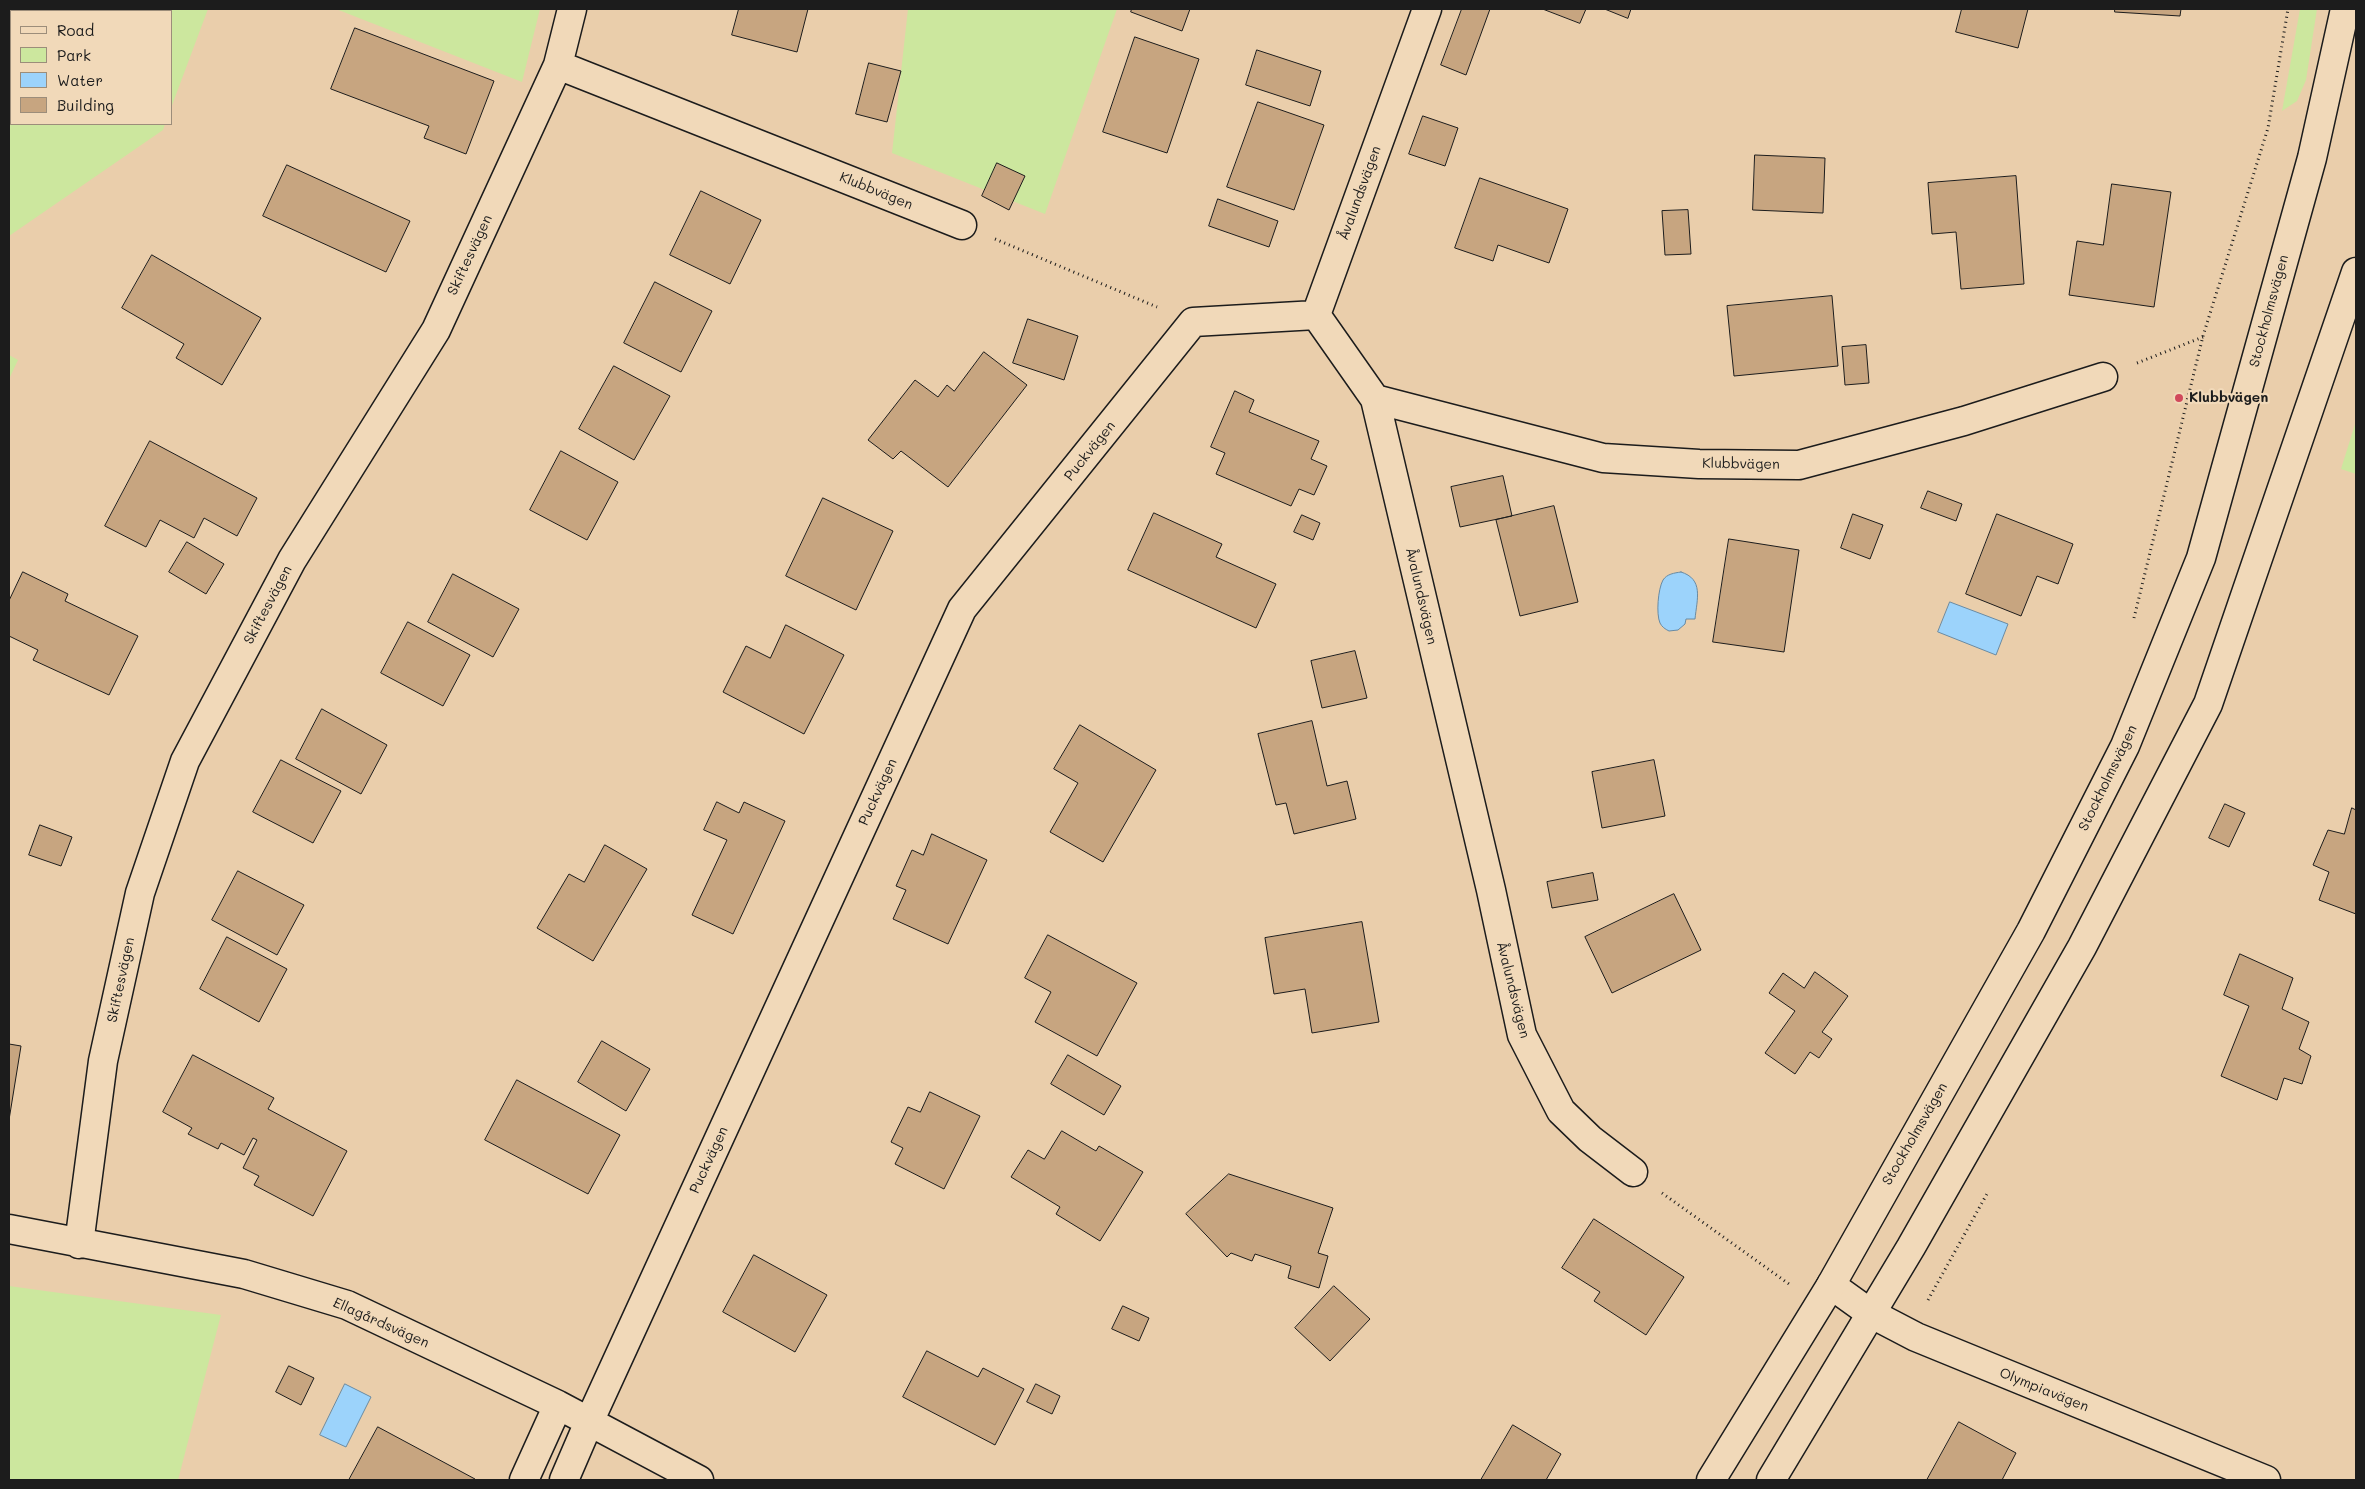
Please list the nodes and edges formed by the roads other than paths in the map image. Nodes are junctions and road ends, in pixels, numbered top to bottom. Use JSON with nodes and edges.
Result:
{"nodes":[{"id":1,"x":572,"y":9,"type":"edge"},
{"id":2,"x":1428,"y":9,"type":"edge"},
{"id":3,"x":2345,"y":9,"type":"edge"},
{"id":4,"x":558,"y":65,"type":"junction"},
{"id":5,"x":962,"y":225,"type":"road end"},
{"id":6,"x":2356,"y":272,"type":"edge"},
{"id":7,"x":1316,"y":315,"type":"junction"},
{"id":8,"x":2103,"y":377,"type":"road end"},
{"id":9,"x":1375,"y":399,"type":"junction"},
{"id":10,"x":1633,"y":1172,"type":"road end"},
{"id":11,"x":9,"y":1229,"type":"edge"},
{"id":12,"x":79,"y":1244,"type":"junction"},
{"id":13,"x":1830,"y":1285,"type":"junction"},
{"id":14,"x":1870,"y":1313,"type":"junction"},
{"id":15,"x":558,"y":1405,"type":"junction"},
{"id":16,"x":588,"y":1422,"type":"junction"},
{"id":17,"x":524,"y":1480,"type":"edge"},
{"id":18,"x":564,"y":1480,"type":"edge"},
{"id":19,"x":699,"y":1480,"type":"edge"},
{"id":20,"x":1712,"y":1480,"type":"edge"},
{"id":21,"x":1771,"y":1480,"type":"edge"},
{"id":22,"x":2266,"y":1480,"type":"edge"}],
"edges":[{"from":1,"to":4,"type":"street","name":"Skiftesvägen"},
{"from":2,"to":7,"type":"street","name":"Åvalundsvägen"},
{"from":3,"to":13,"type":"street","name":"Stockholmsvägen"},
{"from":4,"to":5,"type":"street","name":"Klubbvägen"},
{"from":4,"to":12,"type":"street","name":"Skiftesvägen"},
{"from":6,"to":14,"type":"street"},
{"from":7,"to":9,"type":"street","name":"Åvalundsvägen"},
{"from":7,"to":16,"type":"street","name":"Puckvägen"},
{"from":8,"to":9,"type":"street","name":"Klubbvägen"},
{"from":9,"to":10,"type":"street","name":"Åvalundsvägen"},
{"from":11,"to":12,"type":"street","name":"Ellagårdsvägen"},
{"from":12,"to":15,"type":"street","name":"Ellagårdsvägen"},
{"from":13,"to":14,"type":"street","name":"Olympiavägen"},
{"from":13,"to":20,"type":"street","name":"Stockholmsvägen"},
{"from":14,"to":21,"type":"street"},
{"from":14,"to":22,"type":"street","name":"Olympiavägen"},
{"from":15,"to":16,"type":"street","name":"Ellagårdsvägen"},
{"from":15,"to":17,"type":"street"},
{"from":16,"to":18,"type":"street","name":"Puckvägen"},
{"from":16,"to":19,"type":"street","name":"Ellagårdsvägen"}]}
